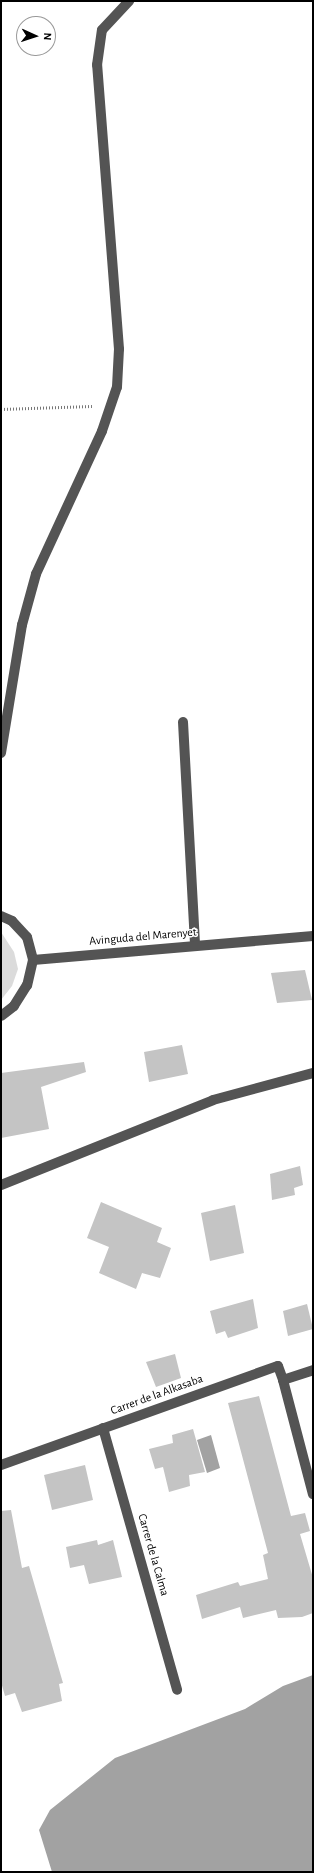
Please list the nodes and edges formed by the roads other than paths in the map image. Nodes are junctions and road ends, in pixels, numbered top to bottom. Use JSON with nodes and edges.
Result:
{"nodes":[{"id":1,"x":129,"y":1,"type":"edge"},
{"id":2,"x":184,"y":722,"type":"dead end"},
{"id":3,"x":1,"y":753,"type":"edge"},
{"id":4,"x":1,"y":916,"type":"edge"},
{"id":5,"x":313,"y":936,"type":"edge"},
{"id":6,"x":195,"y":946,"type":"junction"},
{"id":7,"x":33,"y":960,"type":"junction"},
{"id":8,"x":1,"y":1016,"type":"edge"},
{"id":9,"x":313,"y":1073,"type":"edge"},
{"id":10,"x":1,"y":1185,"type":"edge"},
{"id":11,"x":313,"y":1370,"type":"edge"},
{"id":12,"x":283,"y":1380,"type":"junction"},
{"id":13,"x":103,"y":1428,"type":"junction"},
{"id":14,"x":1,"y":1464,"type":"edge"},
{"id":15,"x":313,"y":1494,"type":"edge"},
{"id":16,"x":177,"y":1690,"type":"dead end"}],
"edges":[{"from":1,"to":3,"type":"street"},
{"from":2,"to":6,"type":"street"},
{"from":4,"to":7,"type":"street"},
{"from":5,"to":6,"type":"street","name":"Avinguda del Marenyet"},
{"from":6,"to":7,"type":"street","name":"Avinguda del Marenyet"},
{"from":7,"to":8,"type":"street"},
{"from":9,"to":10,"type":"street"},
{"from":11,"to":12,"type":"street"},
{"from":12,"to":13,"type":"street","name":"Carrer de la Alkasaba"},
{"from":12,"to":15,"type":"street"},
{"from":13,"to":14,"type":"street","name":"Carrer de la Alkasaba"},
{"from":13,"to":16,"type":"street","name":"Carrer de la Calma"}]}
